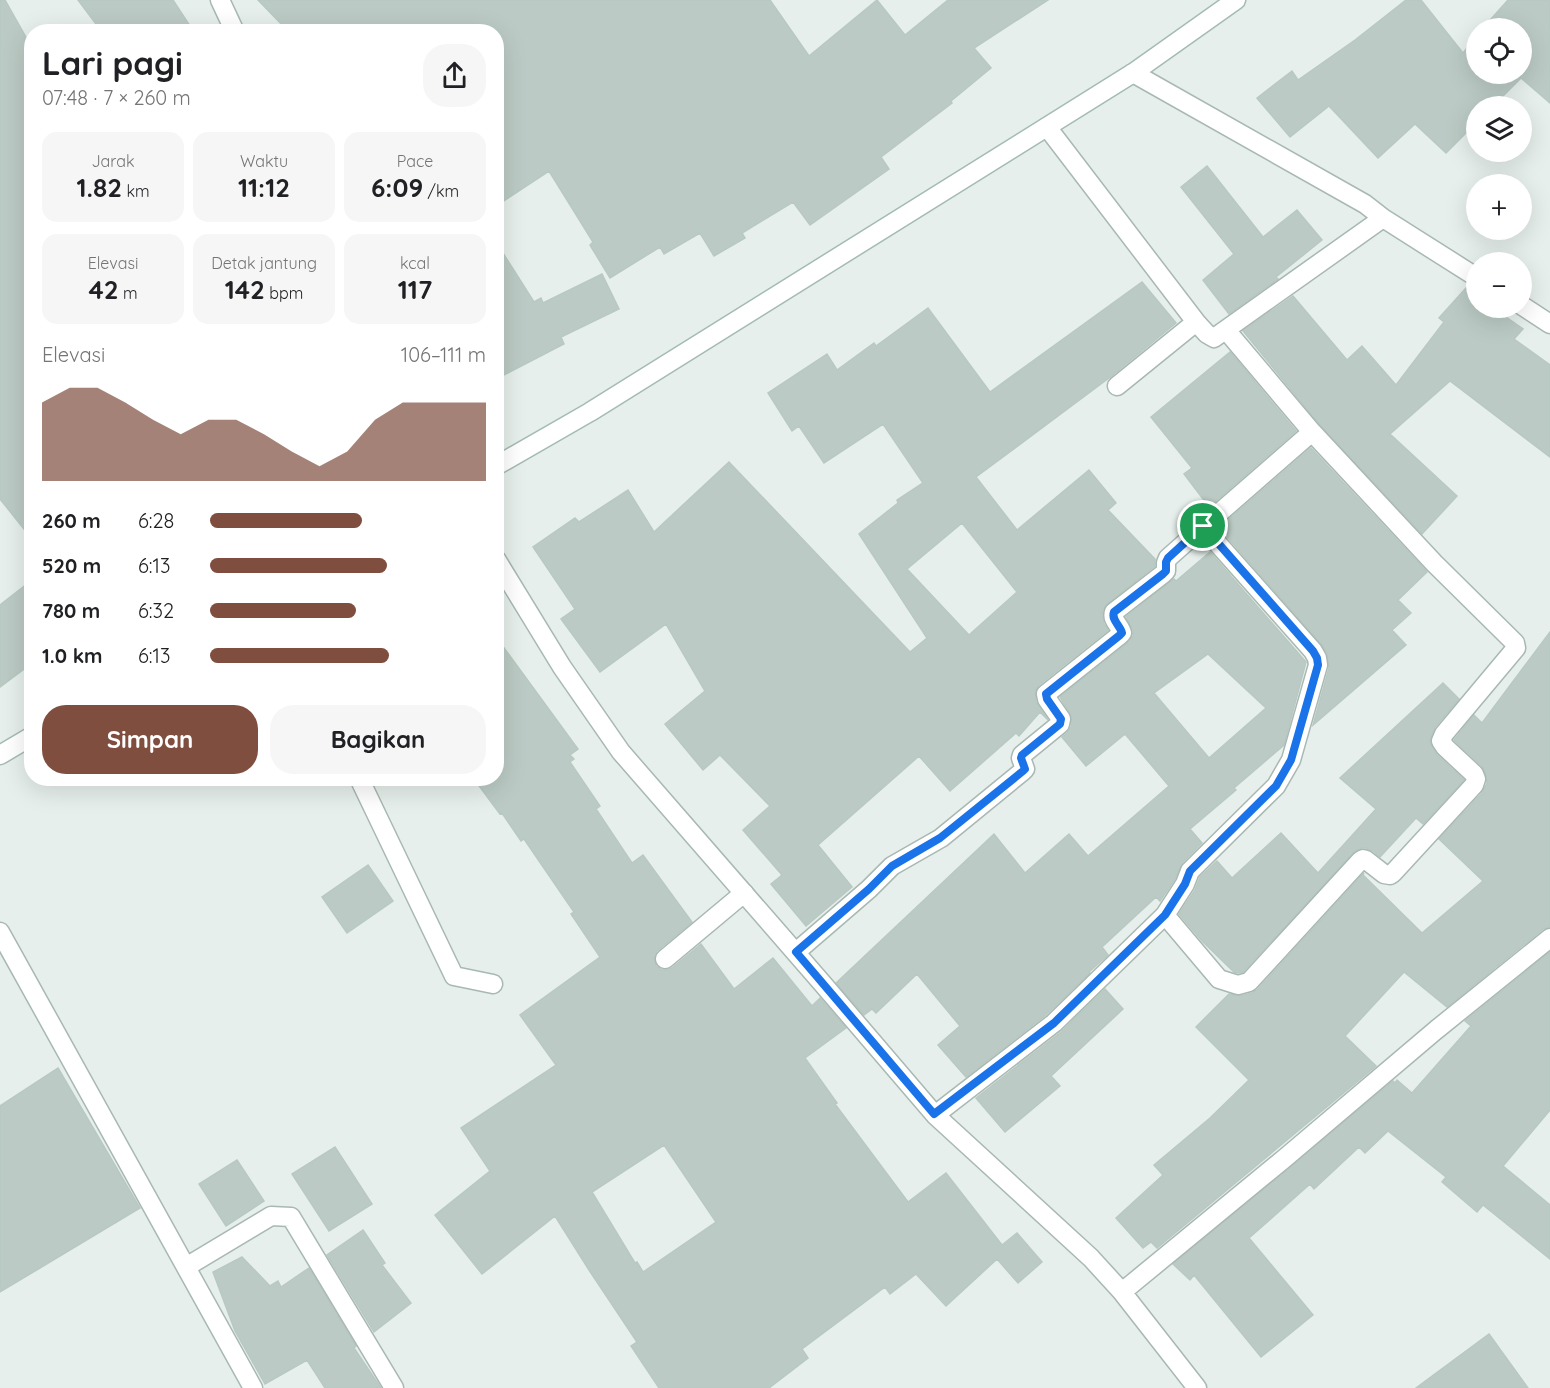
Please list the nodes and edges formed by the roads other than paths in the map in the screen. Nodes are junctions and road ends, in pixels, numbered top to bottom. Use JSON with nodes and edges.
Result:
{"nodes":[{"id":1,"x":220,"y":0,"type":"edge"},
{"id":2,"x":1236,"y":0,"type":"edge"},
{"id":3,"x":231,"y":24,"type":"edge"},
{"id":4,"x":1133,"y":73,"type":"junction"},
{"id":5,"x":1047,"y":127,"type":"junction"},
{"id":6,"x":1383,"y":219,"type":"junction"},
{"id":7,"x":1466,"y":271,"type":"edge"},
{"id":8,"x":1532,"y":312,"type":"edge"},
{"id":9,"x":1196,"y":322,"type":"junction"},
{"id":10,"x":1550,"y":324,"type":"edge"},
{"id":11,"x":1226,"y":330,"type":"junction"},
{"id":12,"x":1117,"y":386,"type":"dead end"},
{"id":13,"x":1312,"y":432,"type":"junction"},
{"id":14,"x":504,"y":461,"type":"edge"},
{"id":15,"x":1203,"y":526,"type":"junction"},
{"id":16,"x":504,"y":572,"type":"edge"},
{"id":17,"x":24,"y":741,"type":"edge"},
{"id":18,"x":0,"y":755,"type":"edge"},
{"id":19,"x":363,"y":786,"type":"edge"},
{"id":20,"x":744,"y":893,"type":"junction"},
{"id":21,"x":1165,"y":915,"type":"junction"},
{"id":22,"x":0,"y":932,"type":"edge"},
{"id":23,"x":1550,"y":938,"type":"edge"},
{"id":24,"x":796,"y":952,"type":"junction"},
{"id":25,"x":665,"y":959,"type":"dead end"},
{"id":26,"x":493,"y":984,"type":"dead end"},
{"id":27,"x":934,"y":1114,"type":"junction"},
{"id":28,"x":186,"y":1267,"type":"junction"},
{"id":29,"x":1122,"y":1292,"type":"junction"},
{"id":30,"x":253,"y":1388,"type":"edge"},
{"id":31,"x":394,"y":1388,"type":"edge"},
{"id":32,"x":1197,"y":1388,"type":"edge"}],
"edges":[{"from":1,"to":3,"type":"street"},
{"from":2,"to":4,"type":"street"},
{"from":4,"to":5,"type":"street"},
{"from":4,"to":6,"type":"street"},
{"from":5,"to":9,"type":"street"},
{"from":5,"to":14,"type":"street"},
{"from":6,"to":7,"type":"street"},
{"from":6,"to":11,"type":"street"},
{"from":8,"to":10,"type":"street"},
{"from":9,"to":11,"type":"street"},
{"from":9,"to":12,"type":"street"},
{"from":11,"to":13,"type":"street"},
{"from":13,"to":15,"type":"street"},
{"from":13,"to":21,"type":"street"},
{"from":15,"to":21,"type":"street"},
{"from":15,"to":24,"type":"street"},
{"from":16,"to":20,"type":"street"},
{"from":17,"to":18,"type":"street"},
{"from":19,"to":26,"type":"street"},
{"from":20,"to":24,"type":"street"},
{"from":20,"to":25,"type":"street"},
{"from":21,"to":27,"type":"street"},
{"from":22,"to":28,"type":"street"},
{"from":23,"to":29,"type":"street"},
{"from":24,"to":27,"type":"street"},
{"from":27,"to":29,"type":"street"},
{"from":28,"to":30,"type":"street"},
{"from":28,"to":31,"type":"street"},
{"from":29,"to":32,"type":"street"}]}
